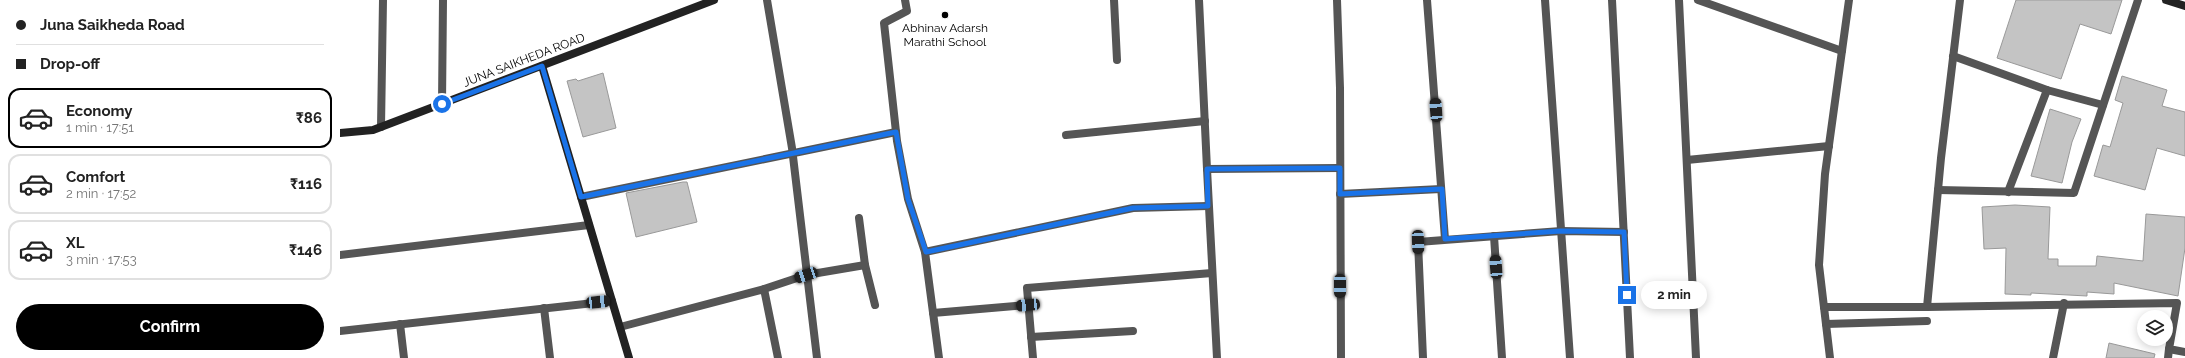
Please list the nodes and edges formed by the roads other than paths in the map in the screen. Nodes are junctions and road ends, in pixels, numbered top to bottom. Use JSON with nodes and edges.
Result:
{"nodes":[{"id":1,"x":383,"y":0,"type":"edge"},
{"id":2,"x":443,"y":0,"type":"edge"},
{"id":3,"x":714,"y":0,"type":"edge"},
{"id":4,"x":767,"y":0,"type":"edge"},
{"id":5,"x":905,"y":0,"type":"edge"},
{"id":6,"x":1114,"y":0,"type":"edge"},
{"id":7,"x":1200,"y":0,"type":"edge"},
{"id":8,"x":1337,"y":0,"type":"edge"},
{"id":9,"x":1427,"y":0,"type":"edge"},
{"id":10,"x":1544,"y":0,"type":"edge"},
{"id":11,"x":1612,"y":0,"type":"edge"},
{"id":12,"x":1679,"y":0,"type":"edge"},
{"id":13,"x":1698,"y":0,"type":"edge"},
{"id":14,"x":1849,"y":0,"type":"edge"},
{"id":15,"x":1960,"y":0,"type":"edge"},
{"id":16,"x":2138,"y":0,"type":"edge"},
{"id":17,"x":2166,"y":0,"type":"edge"},
{"id":18,"x":692,"y":4,"type":"edge"},
{"id":19,"x":2185,"y":6,"type":"edge"},
{"id":20,"x":1842,"y":51,"type":"junction"},
{"id":21,"x":1953,"y":56,"type":"junction"},
{"id":22,"x":1117,"y":60,"type":"dead end"},
{"id":23,"x":542,"y":66,"type":"junction"},
{"id":24,"x":2047,"y":90,"type":"junction"},
{"id":25,"x":442,"y":104,"type":"junction"},
{"id":26,"x":2103,"y":105,"type":"junction"},
{"id":27,"x":1205,"y":121,"type":"junction"},
{"id":28,"x":381,"y":127,"type":"junction"},
{"id":29,"x":896,"y":132,"type":"junction"},
{"id":30,"x":340,"y":133,"type":"edge"},
{"id":31,"x":1066,"y":135,"type":"dead end"},
{"id":32,"x":1829,"y":146,"type":"junction"},
{"id":33,"x":792,"y":153,"type":"junction"},
{"id":34,"x":1686,"y":160,"type":"junction"},
{"id":35,"x":1340,"y":168,"type":"junction"},
{"id":36,"x":1207,"y":169,"type":"junction"},
{"id":37,"x":1442,"y":189,"type":"junction"},
{"id":38,"x":1938,"y":190,"type":"junction"},
{"id":39,"x":2008,"y":192,"type":"junction"},
{"id":40,"x":1340,"y":194,"type":"junction"},
{"id":41,"x":581,"y":197,"type":"junction"},
{"id":42,"x":1208,"y":206,"type":"junction"},
{"id":43,"x":859,"y":218,"type":"dead end"},
{"id":44,"x":589,"y":225,"type":"junction"},
{"id":45,"x":1561,"y":231,"type":"junction"},
{"id":46,"x":1624,"y":232,"type":"junction"},
{"id":47,"x":1494,"y":236,"type":"junction"},
{"id":48,"x":1445,"y":239,"type":"junction"},
{"id":49,"x":926,"y":252,"type":"junction"},
{"id":50,"x":340,"y":255,"type":"edge"},
{"id":51,"x":865,"y":265,"type":"junction"},
{"id":52,"x":1212,"y":272,"type":"junction"},
{"id":53,"x":806,"y":275,"type":"junction"},
{"id":54,"x":764,"y":289,"type":"junction"},
{"id":55,"x":612,"y":300,"type":"junction"},
{"id":56,"x":2064,"y":303,"type":"junction"},
{"id":57,"x":875,"y":305,"type":"dead end"},
{"id":58,"x":1028,"y":305,"type":"junction"},
{"id":59,"x":1824,"y":307,"type":"junction"},
{"id":60,"x":1927,"y":307,"type":"junction"},
{"id":61,"x":544,"y":308,"type":"junction"},
{"id":62,"x":933,"y":313,"type":"junction"},
{"id":63,"x":1927,"y":321,"type":"dead end"},
{"id":64,"x":400,"y":324,"type":"junction"},
{"id":65,"x":1826,"y":324,"type":"junction"},
{"id":66,"x":620,"y":327,"type":"junction"},
{"id":67,"x":340,"y":331,"type":"edge"},
{"id":68,"x":1134,"y":331,"type":"dead end"},
{"id":69,"x":1031,"y":337,"type":"junction"},
{"id":70,"x":2169,"y":349,"type":"junction"},
{"id":71,"x":2185,"y":352,"type":"edge"},
{"id":72,"x":404,"y":358,"type":"edge"},
{"id":73,"x":550,"y":358,"type":"edge"},
{"id":74,"x":629,"y":358,"type":"edge"},
{"id":75,"x":778,"y":358,"type":"edge"},
{"id":76,"x":817,"y":358,"type":"edge"},
{"id":77,"x":939,"y":358,"type":"edge"},
{"id":78,"x":1033,"y":358,"type":"edge"},
{"id":79,"x":1217,"y":358,"type":"edge"},
{"id":80,"x":1341,"y":358,"type":"edge"},
{"id":81,"x":1423,"y":358,"type":"edge"},
{"id":82,"x":1502,"y":358,"type":"edge"},
{"id":83,"x":1570,"y":358,"type":"edge"},
{"id":84,"x":1630,"y":358,"type":"edge"},
{"id":85,"x":1696,"y":358,"type":"edge"},
{"id":86,"x":1830,"y":358,"type":"edge"},
{"id":87,"x":2052,"y":358,"type":"edge"},
{"id":88,"x":2168,"y":358,"type":"edge"}],
"edges":[{"from":1,"to":28,"type":"street"},
{"from":2,"to":25,"type":"street"},
{"from":3,"to":18,"type":"main road","name":"JUNA SAIKHEDA ROAD"},
{"from":4,"to":33,"type":"street"},
{"from":5,"to":29,"type":"street"},
{"from":6,"to":22,"type":"street"},
{"from":7,"to":27,"type":"street"},
{"from":8,"to":35,"type":"street"},
{"from":9,"to":37,"type":"street"},
{"from":10,"to":45,"type":"street"},
{"from":11,"to":46,"type":"street"},
{"from":12,"to":34,"type":"street"},
{"from":13,"to":20,"type":"street"},
{"from":14,"to":20,"type":"street"},
{"from":15,"to":21,"type":"street"},
{"from":16,"to":26,"type":"street"},
{"from":17,"to":19,"type":"main road"},
{"from":18,"to":23,"type":"main road","name":"JUNA SAIKHEDA ROAD"},
{"from":20,"to":32,"type":"street"},
{"from":21,"to":24,"type":"street"},
{"from":21,"to":38,"type":"street"},
{"from":23,"to":25,"type":"main road","name":"JUNA SAIKHEDA ROAD"},
{"from":23,"to":41,"type":"main road"},
{"from":24,"to":26,"type":"street"},
{"from":24,"to":39,"type":"street"},
{"from":25,"to":28,"type":"main road","name":"JUNA SAIKHEDA ROAD"},
{"from":26,"to":39,"type":"street"},
{"from":27,"to":31,"type":"street"},
{"from":27,"to":36,"type":"street"},
{"from":28,"to":30,"type":"main road","name":"JUNA SAIKHEDA ROAD"},
{"from":29,"to":33,"type":"street"},
{"from":29,"to":49,"type":"street"},
{"from":32,"to":34,"type":"street"},
{"from":32,"to":59,"type":"street"},
{"from":33,"to":41,"type":"street"},
{"from":33,"to":53,"type":"street"},
{"from":34,"to":85,"type":"street"},
{"from":35,"to":36,"type":"street"},
{"from":35,"to":40,"type":"street"},
{"from":36,"to":42,"type":"street"},
{"from":37,"to":40,"type":"street"},
{"from":37,"to":48,"type":"street"},
{"from":38,"to":39,"type":"street"},
{"from":38,"to":60,"type":"street"},
{"from":40,"to":80,"type":"street"},
{"from":41,"to":44,"type":"main road"},
{"from":42,"to":49,"type":"street"},
{"from":42,"to":52,"type":"street"},
{"from":43,"to":51,"type":"street"},
{"from":44,"to":50,"type":"street"},
{"from":44,"to":55,"type":"main road"},
{"from":45,"to":46,"type":"street"},
{"from":45,"to":47,"type":"street"},
{"from":45,"to":83,"type":"street"},
{"from":46,"to":84,"type":"street"},
{"from":47,"to":48,"type":"street"},
{"from":47,"to":82,"type":"street"},
{"from":48,"to":81,"type":"street"},
{"from":49,"to":62,"type":"street"},
{"from":51,"to":53,"type":"street"},
{"from":51,"to":57,"type":"street"},
{"from":52,"to":58,"type":"street"},
{"from":52,"to":79,"type":"street"},
{"from":53,"to":54,"type":"street"},
{"from":53,"to":76,"type":"street"},
{"from":54,"to":66,"type":"street"},
{"from":54,"to":75,"type":"street"},
{"from":55,"to":61,"type":"street"},
{"from":55,"to":66,"type":"main road"},
{"from":56,"to":60,"type":"street"},
{"from":56,"to":70,"type":"street"},
{"from":56,"to":87,"type":"street"},
{"from":58,"to":62,"type":"street"},
{"from":58,"to":69,"type":"street"},
{"from":59,"to":60,"type":"street"},
{"from":59,"to":65,"type":"street"},
{"from":61,"to":64,"type":"street"},
{"from":61,"to":73,"type":"street"},
{"from":62,"to":77,"type":"street"},
{"from":63,"to":65,"type":"street"},
{"from":64,"to":67,"type":"street"},
{"from":64,"to":72,"type":"street"},
{"from":65,"to":86,"type":"street"},
{"from":66,"to":74,"type":"main road"},
{"from":68,"to":69,"type":"street"},
{"from":69,"to":78,"type":"street"},
{"from":70,"to":71,"type":"street"},
{"from":70,"to":88,"type":"street"}]}
